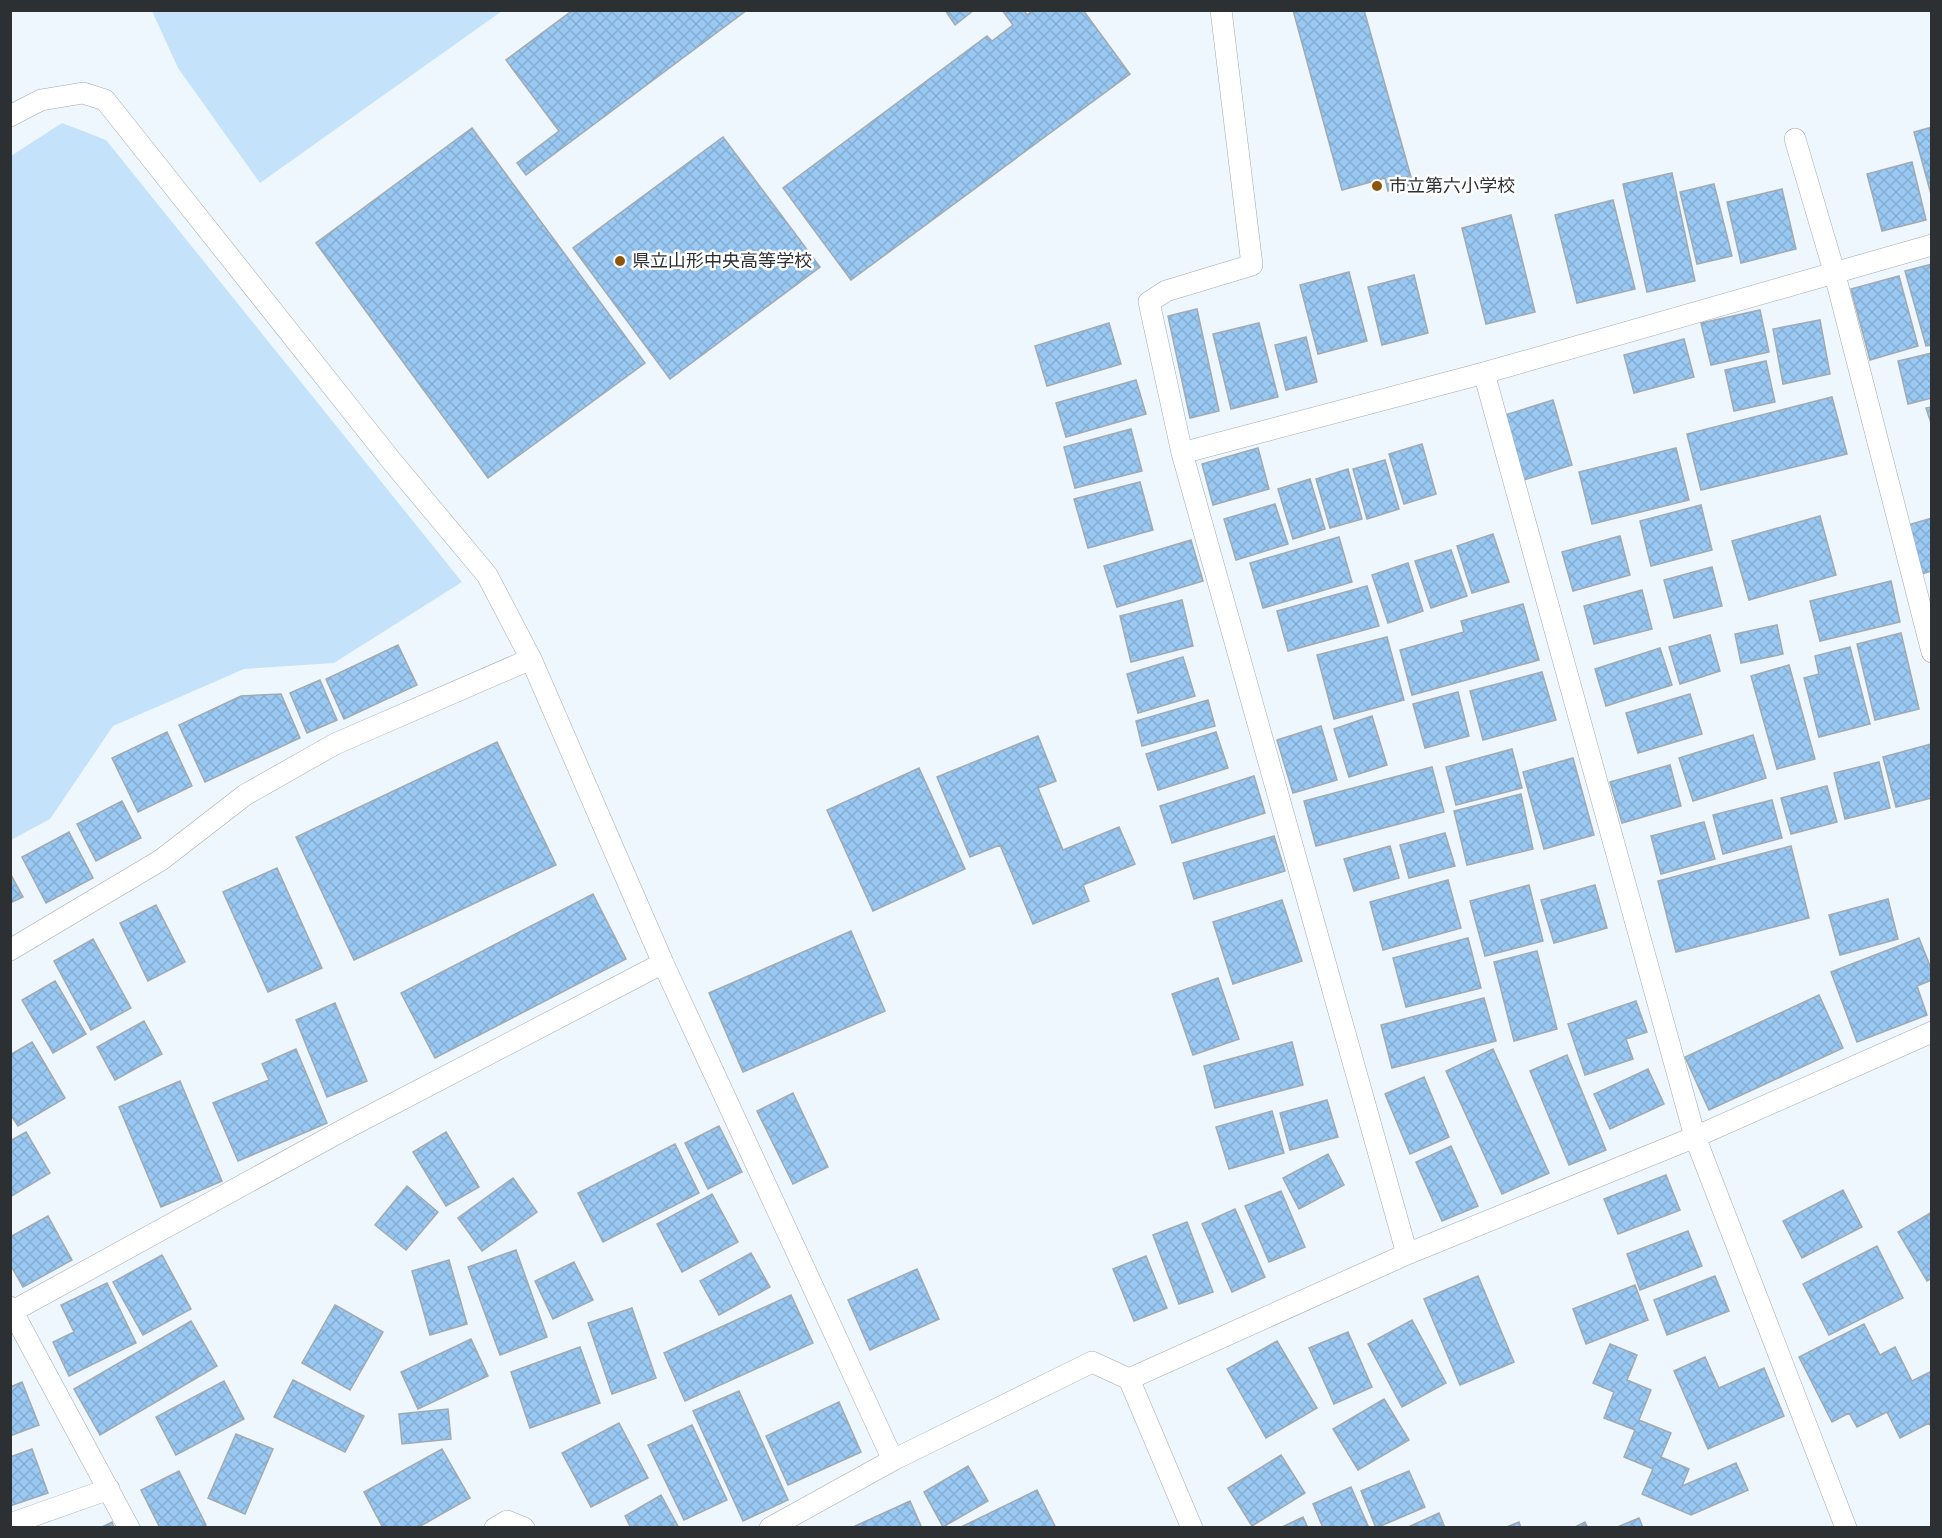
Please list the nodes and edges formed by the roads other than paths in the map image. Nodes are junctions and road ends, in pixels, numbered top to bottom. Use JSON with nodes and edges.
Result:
{"nodes":[{"id":1,"x":1221,"y":10,"type":"edge"},
{"id":2,"x":10,"y":116,"type":"edge"},
{"id":3,"x":1795,"y":138,"type":"dead end"},
{"id":4,"x":1932,"y":245,"type":"edge"},
{"id":5,"x":1834,"y":271,"type":"junction"},
{"id":6,"x":1484,"y":373,"type":"junction"},
{"id":7,"x":1182,"y":453,"type":"junction"},
{"id":8,"x":1932,"y":652,"type":"edge"},
{"id":9,"x":531,"y":659,"type":"junction"},
{"id":10,"x":10,"y":950,"type":"edge"},
{"id":11,"x":663,"y":963,"type":"junction"},
{"id":12,"x":1932,"y":1032,"type":"edge"},
{"id":13,"x":1695,"y":1137,"type":"junction"},
{"id":14,"x":1407,"y":1254,"type":"junction"},
{"id":15,"x":12,"y":1309,"type":"edge"},
{"id":16,"x":1129,"y":1379,"type":"junction"},
{"id":17,"x":893,"y":1460,"type":"junction"},
{"id":18,"x":109,"y":1489,"type":"junction"},
{"id":19,"x":10,"y":1524,"type":"edge"},
{"id":20,"x":129,"y":1527,"type":"edge"},
{"id":21,"x":495,"y":1527,"type":"edge"},
{"id":22,"x":524,"y":1527,"type":"edge"},
{"id":23,"x":770,"y":1527,"type":"edge"},
{"id":24,"x":1192,"y":1527,"type":"edge"},
{"id":25,"x":1846,"y":1527,"type":"edge"}],
"edges":[{"from":1,"to":7,"type":"lane"},
{"from":2,"to":9,"type":"lane"},
{"from":3,"to":5,"type":"lane"},
{"from":4,"to":5,"type":"lane"},
{"from":5,"to":6,"type":"lane"},
{"from":5,"to":8,"type":"lane"},
{"from":6,"to":7,"type":"lane"},
{"from":6,"to":13,"type":"lane"},
{"from":7,"to":14,"type":"lane"},
{"from":9,"to":10,"type":"lane"},
{"from":9,"to":11,"type":"lane"},
{"from":11,"to":15,"type":"lane"},
{"from":11,"to":17,"type":"lane"},
{"from":12,"to":13,"type":"lane"},
{"from":13,"to":14,"type":"lane"},
{"from":13,"to":25,"type":"lane"},
{"from":14,"to":16,"type":"lane"},
{"from":15,"to":18,"type":"lane"},
{"from":16,"to":17,"type":"lane"},
{"from":16,"to":24,"type":"lane"},
{"from":17,"to":23,"type":"lane"},
{"from":18,"to":19,"type":"lane"},
{"from":18,"to":20,"type":"lane"},
{"from":21,"to":22,"type":"lane"}]}
